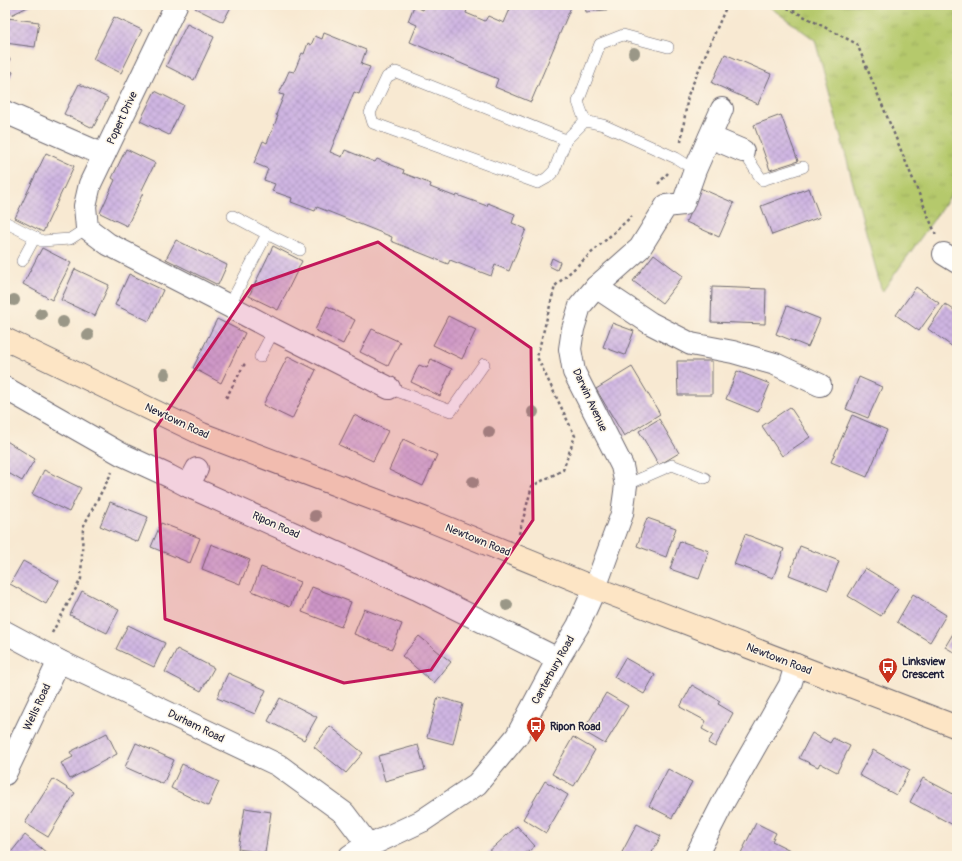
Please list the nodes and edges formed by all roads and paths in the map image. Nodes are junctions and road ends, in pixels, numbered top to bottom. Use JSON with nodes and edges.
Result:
{"nodes":[{"id":1,"x":176,"y":5,"type":"edge"},
{"id":2,"x":726,"y":5,"type":"edge"},
{"id":3,"x":782,"y":5,"type":"edge"},
{"id":4,"x":668,"y":47,"type":"dead end"},
{"id":5,"x":722,"y":109,"type":"dead end"},
{"id":6,"x":5,"y":112,"type":"edge"},
{"id":7,"x":585,"y":121,"type":"junction"},
{"id":8,"x":710,"y":137,"type":"junction"},
{"id":9,"x":566,"y":140,"type":"junction"},
{"id":10,"x":681,"y":146,"type":"dead end"},
{"id":11,"x":743,"y":151,"type":"joint"},
{"id":12,"x":104,"y":156,"type":"junction"},
{"id":13,"x":803,"y":167,"type":"dead end"},
{"id":14,"x":695,"y":170,"type":"junction"},
{"id":15,"x":233,"y":216,"type":"dead end"},
{"id":16,"x":5,"y":222,"type":"edge"},
{"id":17,"x":87,"y":228,"type":"junction"},
{"id":18,"x":267,"y":234,"type":"junction"},
{"id":19,"x":34,"y":237,"type":"junction"},
{"id":20,"x":300,"y":250,"type":"dead end"},
{"id":21,"x":950,"y":258,"type":"edge"},
{"id":22,"x":22,"y":262,"type":"dead end"},
{"id":23,"x":596,"y":287,"type":"junction"},
{"id":24,"x":229,"y":306,"type":"junction"},
{"id":25,"x":274,"y":330,"type":"junction"},
{"id":26,"x":5,"y":339,"type":"edge"},
{"id":27,"x":260,"y":357,"type":"joint"},
{"id":28,"x":484,"y":364,"type":"dead end"},
{"id":29,"x":820,"y":385,"type":"dead end"},
{"id":30,"x":5,"y":388,"type":"edge"},
{"id":31,"x":389,"y":388,"type":"joint"},
{"id":32,"x":226,"y":398,"type":"dead end"},
{"id":33,"x":121,"y":454,"type":"junction"},
{"id":34,"x":705,"y":478,"type":"dead end"},
{"id":35,"x":626,"y":485,"type":"junction"},
{"id":36,"x":595,"y":588,"type":"junction"},
{"id":37,"x":5,"y":632,"type":"edge"},
{"id":38,"x":51,"y":656,"type":"junction"},
{"id":39,"x":558,"y":659,"type":"junction"},
{"id":40,"x":796,"y":665,"type":"junction"},
{"id":41,"x":957,"y":727,"type":"edge"},
{"id":42,"x":5,"y":774,"type":"edge"},
{"id":43,"x":369,"y":846,"type":"junction"},
{"id":44,"x":350,"y":856,"type":"edge"},
{"id":45,"x":696,"y":856,"type":"edge"}],
"edges":[{"from":1,"to":12,"type":"street","name":"Popert Drive"},
{"from":2,"to":10,"type":"path"},
{"from":3,"to":21,"type":"path"},
{"from":4,"to":7,"type":"lane"},
{"from":5,"to":8,"type":"street","name":"Darwin Avenue"},
{"from":6,"to":12,"type":"street","name":"Popert Drive"},
{"from":7,"to":9,"type":"lane"},
{"from":7,"to":14,"type":"lane"},
{"from":8,"to":11,"type":"street"},
{"from":8,"to":14,"type":"street","name":"Darwin Avenue"},
{"from":9,"to":9,"type":"lane"},
{"from":11,"to":13,"type":"lane"},
{"from":12,"to":17,"type":"street"},
{"from":14,"to":23,"type":"street","name":"Darwin Avenue"},
{"from":15,"to":18,"type":"lane"},
{"from":16,"to":19,"type":"lane"},
{"from":17,"to":19,"type":"lane"},
{"from":17,"to":24,"type":"street"},
{"from":18,"to":20,"type":"lane"},
{"from":18,"to":24,"type":"lane"},
{"from":19,"to":22,"type":"lane"},
{"from":23,"to":29,"type":"street"},
{"from":23,"to":35,"type":"street","name":"Darwin Avenue"},
{"from":24,"to":25,"type":"street"},
{"from":25,"to":27,"type":"lane"},
{"from":25,"to":31,"type":"street"},
{"from":26,"to":36,"type":"main road","name":"Newtown Road"},
{"from":27,"to":32,"type":"path"},
{"from":28,"to":31,"type":"lane"},
{"from":30,"to":33,"type":"street","name":"Ripon Road"},
{"from":33,"to":38,"type":"path"},
{"from":33,"to":39,"type":"street","name":"Ripon Road"},
{"from":34,"to":35,"type":"lane"},
{"from":35,"to":36,"type":"street","name":"Darwin Avenue"},
{"from":36,"to":39,"type":"street","name":"Canterbury Road"},
{"from":36,"to":40,"type":"main road","name":"Newtown Road"},
{"from":37,"to":38,"type":"street","name":"Durham Road"},
{"from":38,"to":42,"type":"street","name":"Wells Road"},
{"from":38,"to":43,"type":"street","name":"Durham Road"},
{"from":39,"to":43,"type":"street","name":"Canterbury Road"},
{"from":40,"to":41,"type":"main road","name":"Newtown Road"},
{"from":40,"to":45,"type":"street"},
{"from":43,"to":44,"type":"street","name":"Canterbury Road"}]}
